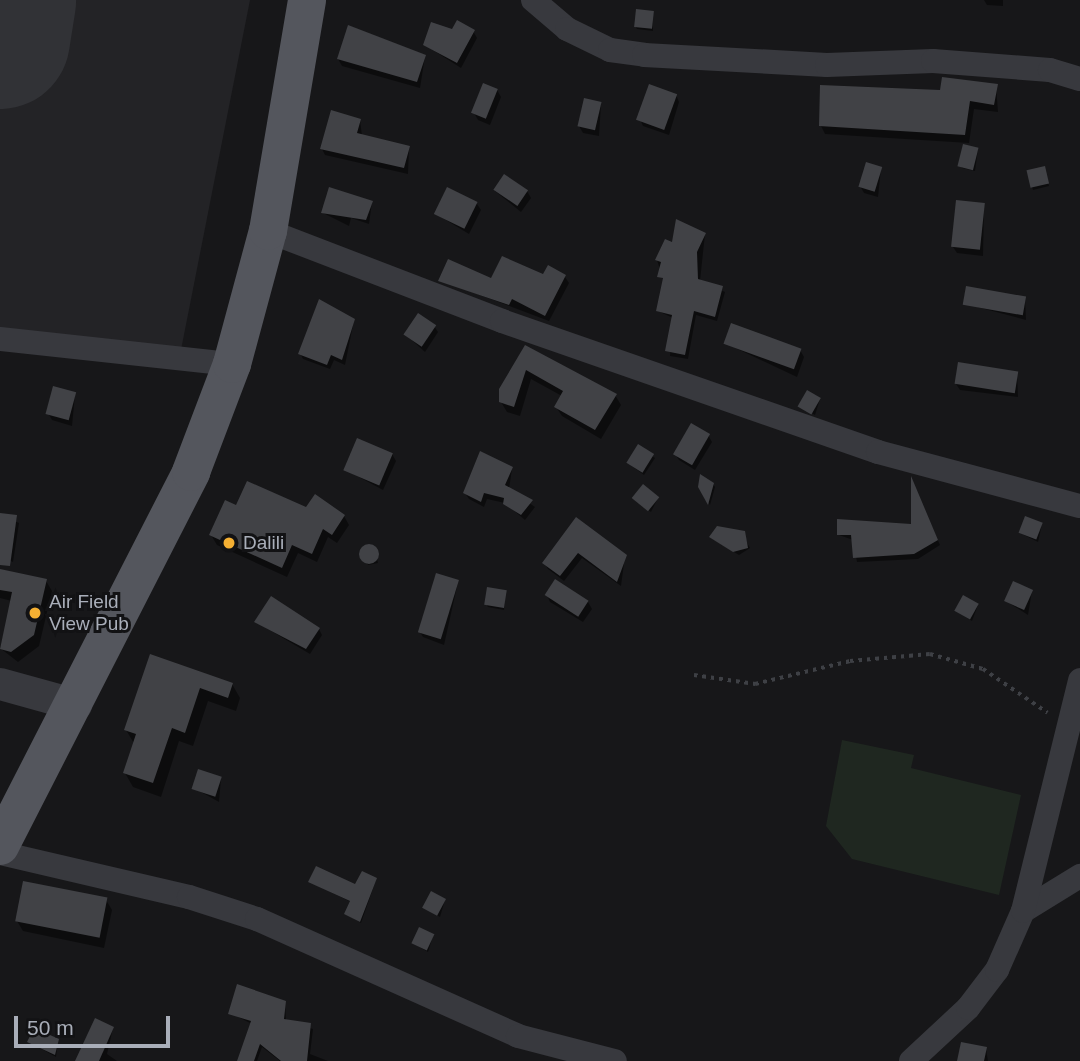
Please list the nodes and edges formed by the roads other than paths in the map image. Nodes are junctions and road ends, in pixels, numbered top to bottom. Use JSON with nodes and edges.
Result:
{"nodes":[{"id":1,"x":307,"y":0,"type":"edge"},
{"id":2,"x":533,"y":0,"type":"edge"},
{"id":3,"x":1080,"y":79,"type":"edge"},
{"id":4,"x":268,"y":231,"type":"junction"},
{"id":5,"x":0,"y":339,"type":"edge"},
{"id":6,"x":232,"y":364,"type":"junction"},
{"id":7,"x":1080,"y":506,"type":"edge"},
{"id":8,"x":1080,"y":680,"type":"edge"},
{"id":9,"x":0,"y":684,"type":"edge"},
{"id":10,"x":76,"y":705,"type":"junction"},
{"id":11,"x":0,"y":846,"type":"edge"},
{"id":12,"x":0,"y":853,"type":"edge"},
{"id":13,"x":1080,"y":876,"type":"edge"},
{"id":14,"x":1023,"y":911,"type":"junction"},
{"id":15,"x":614,"y":1061,"type":"edge"},
{"id":16,"x":911,"y":1061,"type":"edge"}],
"edges":[{"from":1,"to":4,"type":"main road"},
{"from":2,"to":3,"type":"street"},
{"from":4,"to":6,"type":"main road"},
{"from":4,"to":7,"type":"street"},
{"from":5,"to":6,"type":"street"},
{"from":6,"to":10,"type":"main road"},
{"from":8,"to":14,"type":"street"},
{"from":9,"to":10,"type":"street"},
{"from":10,"to":11,"type":"main road"},
{"from":12,"to":15,"type":"street"},
{"from":13,"to":14,"type":"street"},
{"from":14,"to":16,"type":"street"}]}
